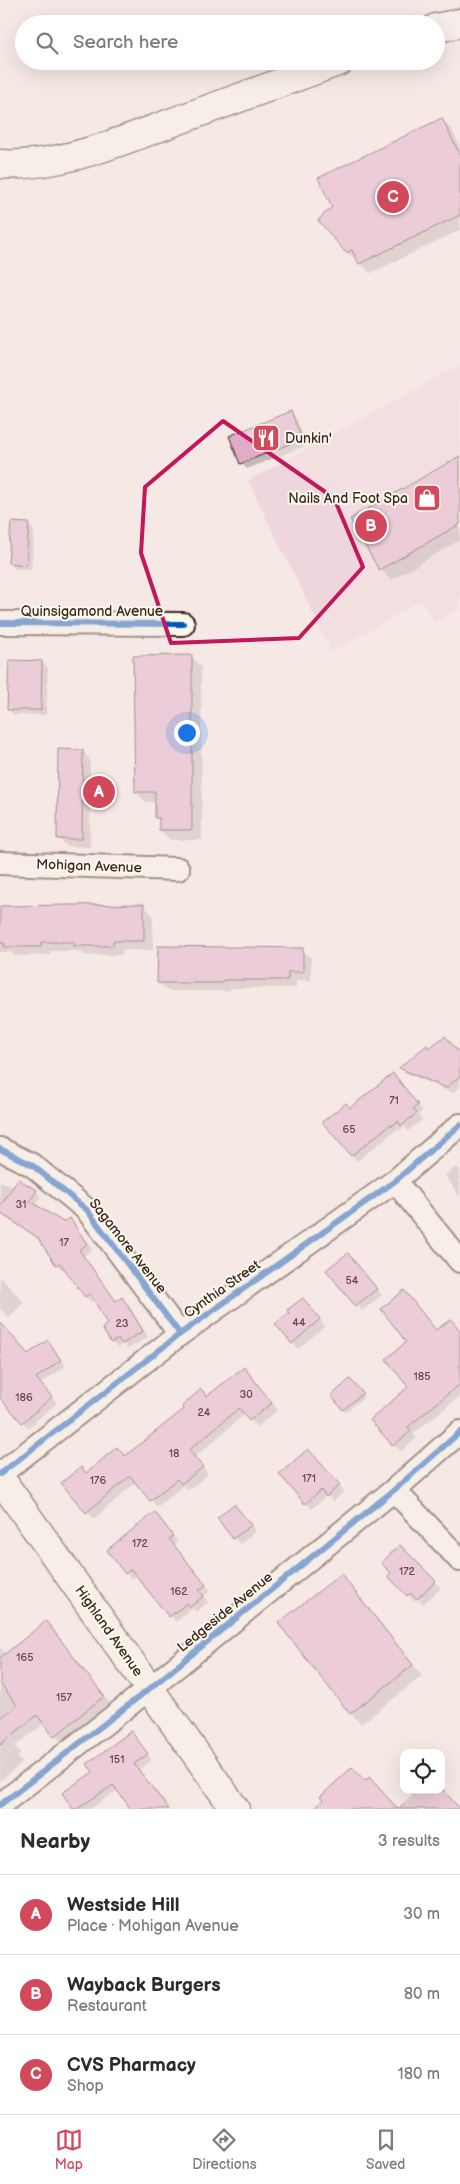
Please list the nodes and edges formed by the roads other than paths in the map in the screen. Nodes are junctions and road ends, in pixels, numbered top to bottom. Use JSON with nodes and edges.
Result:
{"nodes":[{"id":1,"x":460,"y":23,"type":"edge"},
{"id":2,"x":445,"y":26,"type":"edge"},
{"id":3,"x":315,"y":70,"type":"edge"},
{"id":4,"x":0,"y":164,"type":"edge"},
{"id":5,"x":0,"y":623,"type":"edge"},
{"id":6,"x":183,"y":624,"type":"dead end"},
{"id":7,"x":0,"y":863,"type":"edge"},
{"id":8,"x":178,"y":868,"type":"dead end"},
{"id":9,"x":460,"y":1125,"type":"edge"},
{"id":10,"x":0,"y":1149,"type":"edge"},
{"id":11,"x":395,"y":1180,"type":"junction"},
{"id":12,"x":460,"y":1261,"type":"edge"},
{"id":13,"x":180,"y":1334,"type":"junction"},
{"id":14,"x":460,"y":1432,"type":"edge"},
{"id":15,"x":0,"y":1476,"type":"edge"},
{"id":16,"x":394,"y":1490,"type":"junction"},
{"id":17,"x":460,"y":1560,"type":"edge"},
{"id":18,"x":150,"y":1689,"type":"junction"},
{"id":19,"x":0,"y":1805,"type":"edge"},
{"id":20,"x":235,"y":1809,"type":"edge"}],
"edges":[{"from":1,"to":2,"type":"main road"},
{"from":3,"to":4,"type":"main road"},
{"from":5,"to":6,"type":"street","name":"Quinsigamond Avenue"},
{"from":7,"to":8,"type":"street","name":"Mohigan Avenue"},
{"from":9,"to":11,"type":"street","name":"Cynthia Street"},
{"from":10,"to":13,"type":"street","name":"Sagamore Avenue"},
{"from":11,"to":12,"type":"street"},
{"from":11,"to":13,"type":"street","name":"Cynthia Street"},
{"from":13,"to":15,"type":"street","name":"Cynthia Street"},
{"from":14,"to":16,"type":"street","name":"Ledgeside Avenue"},
{"from":15,"to":18,"type":"main road","name":"Highland Avenue"},
{"from":16,"to":17,"type":"street"},
{"from":16,"to":18,"type":"street","name":"Ledgeside Avenue"},
{"from":18,"to":19,"type":"street","name":"Ledgeside Avenue"},
{"from":18,"to":20,"type":"main road","name":"Highland Avenue"}]}
